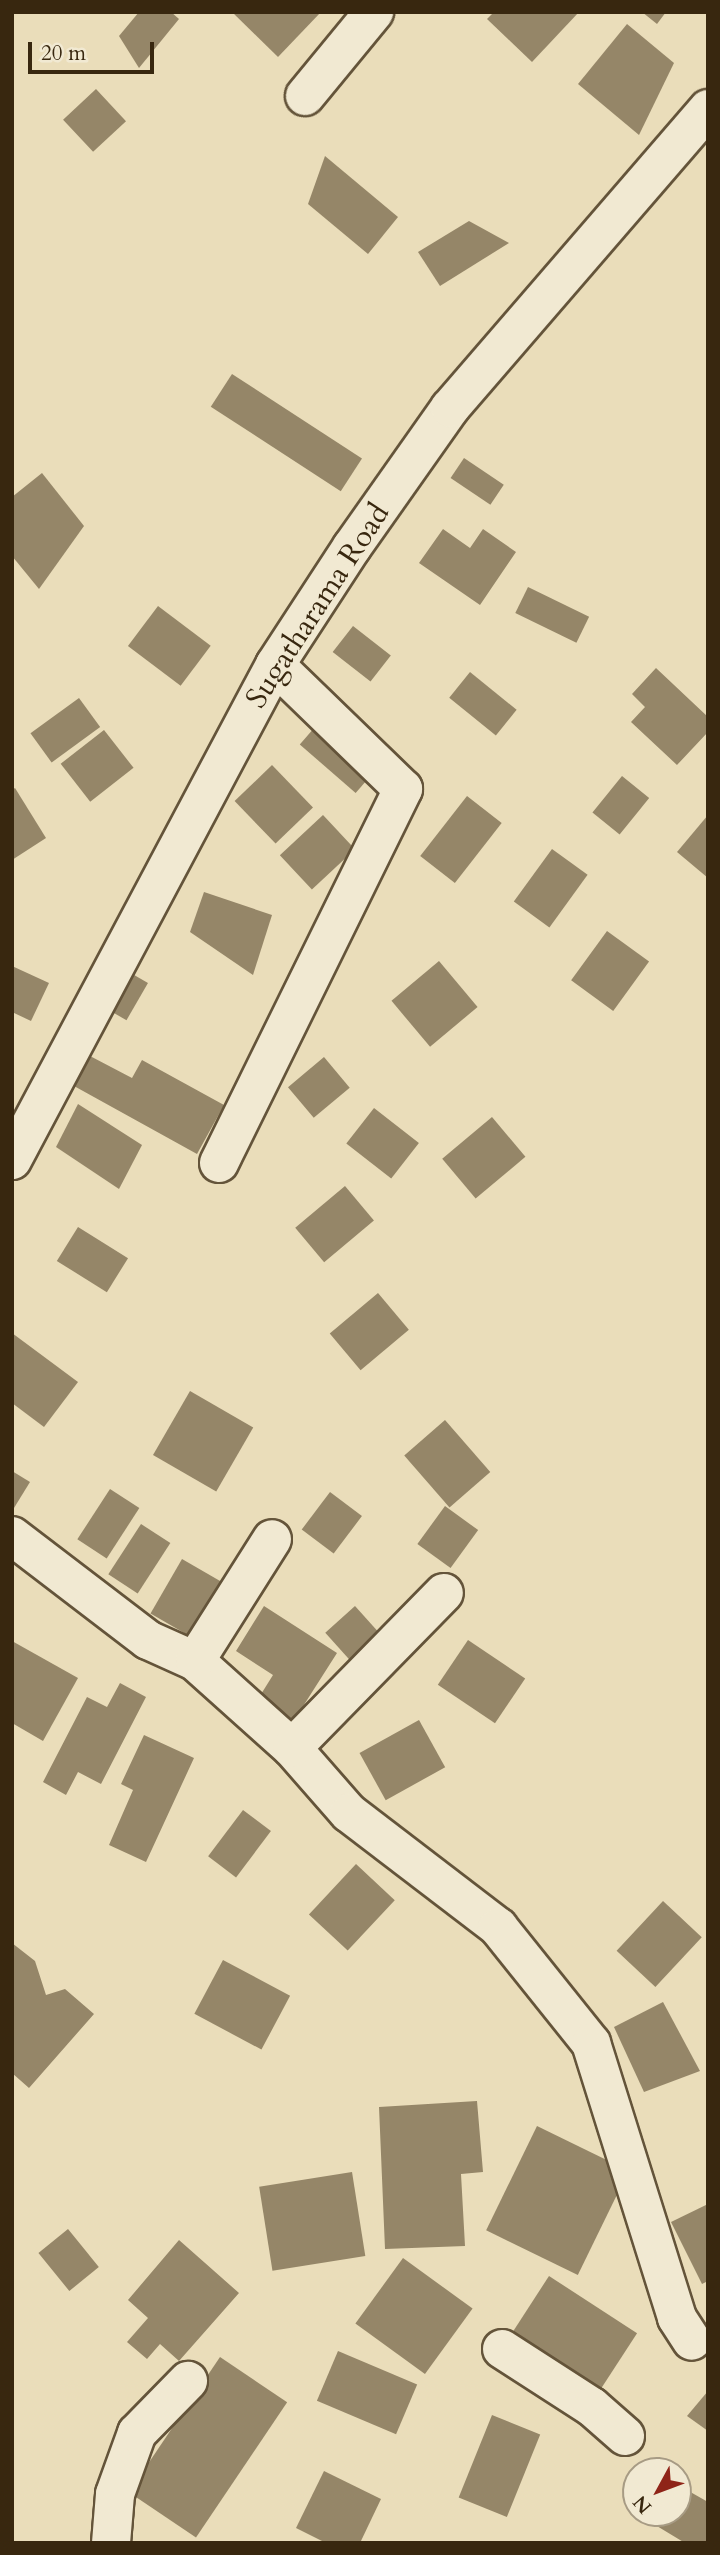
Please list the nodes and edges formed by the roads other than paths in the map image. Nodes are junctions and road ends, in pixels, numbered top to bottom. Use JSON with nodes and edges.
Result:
{"nodes":[{"id":1,"x":374,"y":12,"type":"edge"},
{"id":2,"x":305,"y":96,"type":"dead end"},
{"id":3,"x":708,"y":109,"type":"edge"},
{"id":4,"x":275,"y":665,"type":"junction"},
{"id":5,"x":12,"y":1160,"type":"edge"},
{"id":6,"x":219,"y":1163,"type":"dead end"},
{"id":7,"x":12,"y":1536,"type":"edge"},
{"id":8,"x":272,"y":1539,"type":"dead end"},
{"id":9,"x":444,"y":1593,"type":"dead end"},
{"id":10,"x":195,"y":1661,"type":"junction"},
{"id":11,"x":292,"y":1748,"type":"junction"},
{"id":12,"x":692,"y":2341,"type":"dead end"},
{"id":13,"x":502,"y":2350,"type":"dead end"},
{"id":14,"x":188,"y":2381,"type":"dead end"},
{"id":15,"x":625,"y":2436,"type":"dead end"},
{"id":16,"x":111,"y":2543,"type":"edge"}],
"edges":[{"from":1,"to":2,"type":"street"},
{"from":3,"to":4,"type":"street","name":"Sugatharama Road"},
{"from":4,"to":5,"type":"street","name":"Sugatharama Road"},
{"from":4,"to":6,"type":"street"},
{"from":7,"to":10,"type":"street"},
{"from":8,"to":10,"type":"street"},
{"from":9,"to":11,"type":"street"},
{"from":10,"to":11,"type":"street"},
{"from":11,"to":12,"type":"street"},
{"from":13,"to":15,"type":"street"},
{"from":14,"to":16,"type":"street"}]}
